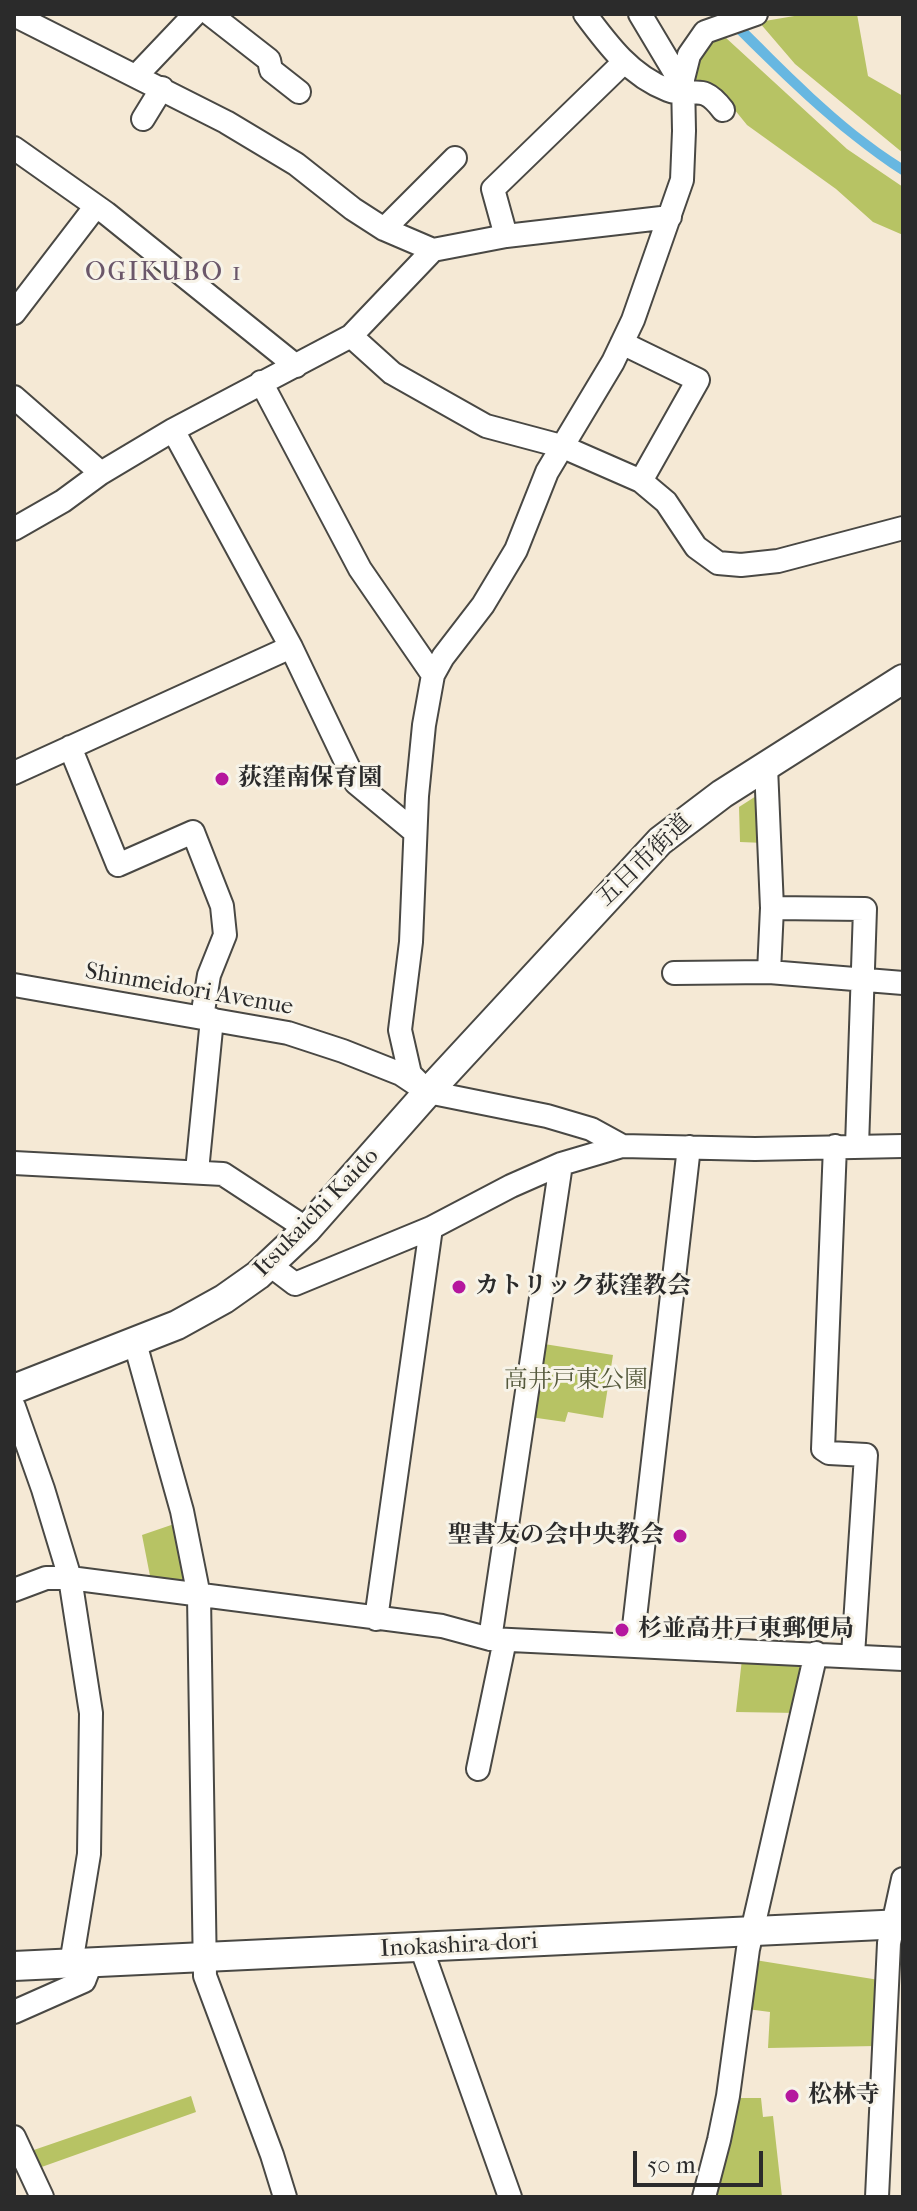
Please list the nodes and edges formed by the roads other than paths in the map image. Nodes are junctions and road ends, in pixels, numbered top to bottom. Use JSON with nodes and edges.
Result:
{"nodes":[{"id":1,"x":195,"y":14,"type":"edge"},
{"id":2,"x":210,"y":14,"type":"edge"},
{"id":3,"x":585,"y":14,"type":"edge"},
{"id":4,"x":640,"y":14,"type":"edge"},
{"id":5,"x":14,"y":15,"type":"edge"},
{"id":6,"x":754,"y":15,"type":"edge"},
{"id":7,"x":623,"y":63,"type":"junction"},
{"id":8,"x":137,"y":75,"type":"junction"},
{"id":9,"x":683,"y":86,"type":"junction"},
{"id":10,"x":162,"y":88,"type":"junction"},
{"id":11,"x":299,"y":92,"type":"dead end"},
{"id":12,"x":723,"y":110,"type":"dead end"},
{"id":13,"x":143,"y":119,"type":"dead end"},
{"id":14,"x":14,"y":148,"type":"edge"},
{"id":15,"x":455,"y":158,"type":"dead end"},
{"id":16,"x":96,"y":206,"type":"junction"},
{"id":17,"x":670,"y":217,"type":"junction"},
{"id":18,"x":384,"y":229,"type":"junction"},
{"id":19,"x":506,"y":236,"type":"junction"},
{"id":20,"x":433,"y":250,"type":"junction"},
{"id":21,"x":14,"y":313,"type":"edge"},
{"id":22,"x":351,"y":336,"type":"junction"},
{"id":23,"x":622,"y":343,"type":"junction"},
{"id":24,"x":296,"y":366,"type":"junction"},
{"id":25,"x":261,"y":382,"type":"junction"},
{"id":26,"x":14,"y":397,"type":"edge"},
{"id":27,"x":173,"y":430,"type":"junction"},
{"id":28,"x":561,"y":446,"type":"junction"},
{"id":29,"x":101,"y":473,"type":"junction"},
{"id":30,"x":641,"y":481,"type":"junction"},
{"id":31,"x":903,"y":528,"type":"edge"},
{"id":32,"x":14,"y":529,"type":"edge"},
{"id":33,"x":291,"y":647,"type":"junction"},
{"id":34,"x":433,"y":675,"type":"junction"},
{"id":35,"x":903,"y":679,"type":"edge"},
{"id":36,"x":70,"y":747,"type":"junction"},
{"id":37,"x":766,"y":767,"type":"junction"},
{"id":38,"x":14,"y":773,"type":"edge"},
{"id":39,"x":415,"y":832,"type":"junction"},
{"id":40,"x":772,"y":908,"type":"junction"},
{"id":41,"x":769,"y":972,"type":"junction"},
{"id":42,"x":674,"y":973,"type":"dead end"},
{"id":43,"x":861,"y":979,"type":"junction"},
{"id":44,"x":903,"y":983,"type":"edge"},
{"id":45,"x":14,"y":985,"type":"edge"},
{"id":46,"x":207,"y":1018,"type":"junction"},
{"id":47,"x":428,"y":1092,"type":"junction"},
{"id":48,"x":622,"y":1146,"type":"junction"},
{"id":49,"x":846,"y":1146,"type":"junction"},
{"id":50,"x":903,"y":1146,"type":"edge"},
{"id":51,"x":689,"y":1147,"type":"junction"},
{"id":52,"x":14,"y":1163,"type":"edge"},
{"id":53,"x":561,"y":1164,"type":"junction"},
{"id":54,"x":197,"y":1171,"type":"junction"},
{"id":55,"x":431,"y":1228,"type":"junction"},
{"id":56,"x":307,"y":1229,"type":"junction"},
{"id":57,"x":270,"y":1265,"type":"junction"},
{"id":58,"x":135,"y":1343,"type":"junction"},
{"id":59,"x":14,"y":1389,"type":"edge"},
{"id":60,"x":14,"y":1407,"type":"edge"},
{"id":61,"x":70,"y":1578,"type":"junction"},
{"id":62,"x":14,"y":1590,"type":"edge"},
{"id":63,"x":199,"y":1596,"type":"junction"},
{"id":64,"x":376,"y":1619,"type":"junction"},
{"id":65,"x":497,"y":1640,"type":"junction"},
{"id":66,"x":632,"y":1644,"type":"junction"},
{"id":67,"x":816,"y":1653,"type":"junction"},
{"id":68,"x":853,"y":1655,"type":"junction"},
{"id":69,"x":903,"y":1659,"type":"edge"},
{"id":70,"x":478,"y":1769,"type":"dead end"},
{"id":71,"x":903,"y":1879,"type":"edge"},
{"id":72,"x":898,"y":1924,"type":"edge"},
{"id":73,"x":752,"y":1932,"type":"junction"},
{"id":74,"x":421,"y":1947,"type":"junction"},
{"id":75,"x":204,"y":1957,"type":"junction"},
{"id":76,"x":81,"y":1963,"type":"junction"},
{"id":77,"x":14,"y":1966,"type":"edge"},
{"id":78,"x":14,"y":2012,"type":"edge"},
{"id":79,"x":14,"y":2137,"type":"edge"},
{"id":80,"x":42,"y":2197,"type":"edge"},
{"id":81,"x":285,"y":2197,"type":"edge"},
{"id":82,"x":510,"y":2197,"type":"edge"},
{"id":83,"x":704,"y":2197,"type":"edge"},
{"id":84,"x":877,"y":2197,"type":"edge"}],
"edges":[{"from":1,"to":8,"type":"street"},
{"from":2,"to":11,"type":"street"},
{"from":3,"to":7,"type":"street"},
{"from":4,"to":9,"type":"street"},
{"from":5,"to":8,"type":"street"},
{"from":6,"to":9,"type":"street"},
{"from":7,"to":9,"type":"street"},
{"from":7,"to":19,"type":"street"},
{"from":8,"to":10,"type":"street"},
{"from":9,"to":12,"type":"street"},
{"from":9,"to":17,"type":"street"},
{"from":10,"to":13,"type":"street"},
{"from":10,"to":18,"type":"street"},
{"from":14,"to":16,"type":"street"},
{"from":15,"to":18,"type":"street"},
{"from":16,"to":21,"type":"street"},
{"from":16,"to":24,"type":"street"},
{"from":17,"to":19,"type":"street"},
{"from":17,"to":23,"type":"street"},
{"from":18,"to":20,"type":"street"},
{"from":19,"to":20,"type":"street"},
{"from":20,"to":22,"type":"street"},
{"from":22,"to":24,"type":"street"},
{"from":22,"to":28,"type":"street"},
{"from":23,"to":28,"type":"street"},
{"from":23,"to":30,"type":"street"},
{"from":24,"to":25,"type":"street"},
{"from":25,"to":27,"type":"street"},
{"from":25,"to":34,"type":"street"},
{"from":26,"to":29,"type":"street"},
{"from":27,"to":29,"type":"street"},
{"from":27,"to":33,"type":"street"},
{"from":28,"to":30,"type":"street"},
{"from":28,"to":34,"type":"street"},
{"from":29,"to":32,"type":"street"},
{"from":30,"to":31,"type":"street"},
{"from":33,"to":36,"type":"street"},
{"from":33,"to":39,"type":"street"},
{"from":34,"to":39,"type":"street"},
{"from":35,"to":37,"type":"main road","name":"五日市街道"},
{"from":36,"to":38,"type":"street"},
{"from":36,"to":46,"type":"street"},
{"from":37,"to":40,"type":"street"},
{"from":37,"to":47,"type":"main road","name":"五日市街道"},
{"from":39,"to":47,"type":"street"},
{"from":40,"to":41,"type":"street"},
{"from":40,"to":43,"type":"street"},
{"from":41,"to":42,"type":"street"},
{"from":41,"to":43,"type":"street"},
{"from":43,"to":44,"type":"street"},
{"from":43,"to":49,"type":"street"},
{"from":45,"to":46,"type":"street","name":"Shinmeidori Avenue"},
{"from":46,"to":47,"type":"street","name":"Shinmeidori Avenue"},
{"from":46,"to":54,"type":"street"},
{"from":47,"to":48,"type":"street","name":"Shinmeidori Avenue"},
{"from":47,"to":56,"type":"main road","name":"Itsukaichi Kaido"},
{"from":48,"to":51,"type":"street"},
{"from":48,"to":53,"type":"street"},
{"from":49,"to":50,"type":"street"},
{"from":49,"to":51,"type":"street"},
{"from":49,"to":68,"type":"street"},
{"from":51,"to":66,"type":"street"},
{"from":52,"to":54,"type":"street"},
{"from":53,"to":55,"type":"street"},
{"from":53,"to":65,"type":"street"},
{"from":54,"to":56,"type":"street"},
{"from":55,"to":57,"type":"street"},
{"from":55,"to":64,"type":"street"},
{"from":56,"to":57,"type":"main road","name":"Itsukaichi Kaido"},
{"from":57,"to":58,"type":"main road","name":"Itsukaichi Kaido"},
{"from":58,"to":59,"type":"main road","name":"Itsukaichi Kaido"},
{"from":58,"to":63,"type":"street"},
{"from":60,"to":61,"type":"street"},
{"from":61,"to":62,"type":"street"},
{"from":61,"to":63,"type":"street"},
{"from":61,"to":76,"type":"street"},
{"from":63,"to":64,"type":"street"},
{"from":63,"to":75,"type":"street"},
{"from":64,"to":65,"type":"street"},
{"from":65,"to":66,"type":"street"},
{"from":65,"to":70,"type":"street"},
{"from":66,"to":67,"type":"street"},
{"from":67,"to":68,"type":"street"},
{"from":67,"to":73,"type":"street"},
{"from":68,"to":69,"type":"street"},
{"from":71,"to":72,"type":"street"},
{"from":72,"to":73,"type":"main road","name":"Inokashira-dori"},
{"from":72,"to":84,"type":"street"},
{"from":73,"to":74,"type":"main road","name":"Inokashira-dori"},
{"from":73,"to":83,"type":"street"},
{"from":74,"to":75,"type":"main road","name":"Inokashira-dori"},
{"from":74,"to":82,"type":"street"},
{"from":75,"to":76,"type":"main road","name":"Inokashira-dori"},
{"from":75,"to":81,"type":"street"},
{"from":76,"to":77,"type":"main road","name":"Inokashira-dori"},
{"from":76,"to":78,"type":"street"},
{"from":79,"to":80,"type":"street"}]}
